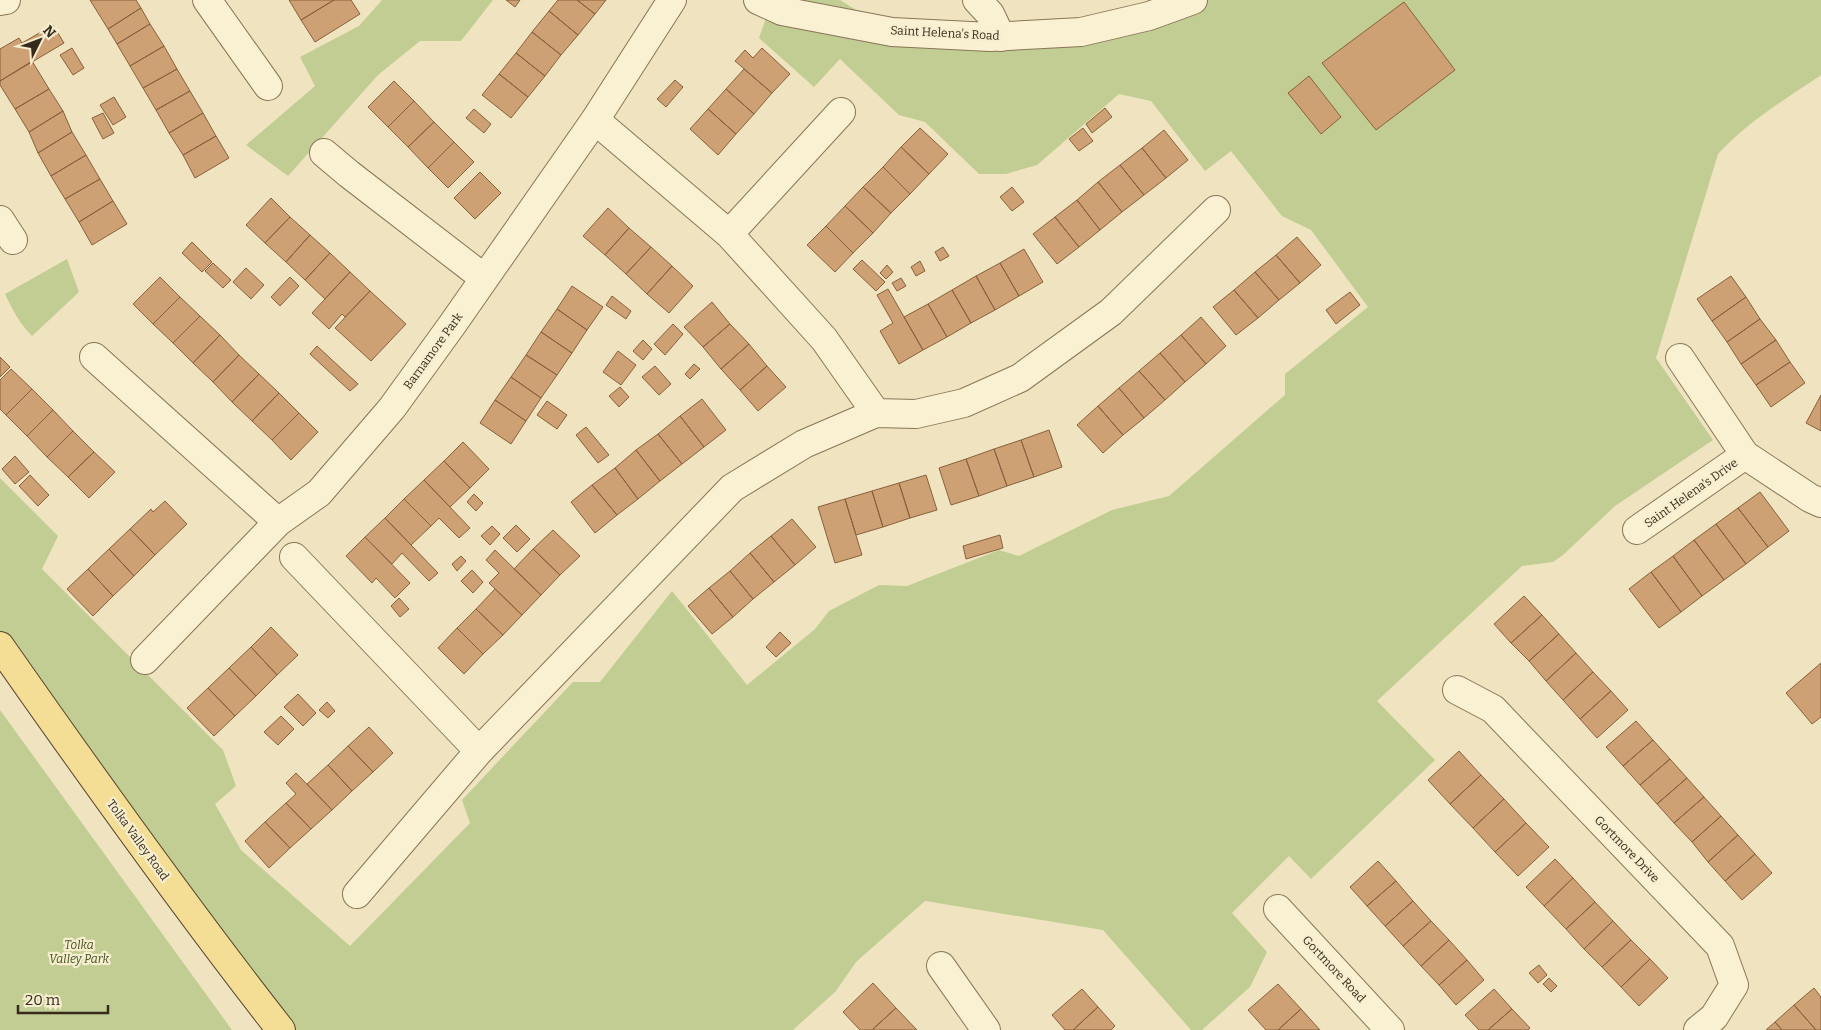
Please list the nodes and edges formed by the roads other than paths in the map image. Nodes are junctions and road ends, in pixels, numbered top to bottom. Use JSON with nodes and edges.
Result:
{"nodes":[{"id":1,"x":6,"y":0,"type":"edge"},
{"id":2,"x":207,"y":0,"type":"edge"},
{"id":3,"x":672,"y":0,"type":"edge"},
{"id":4,"x":758,"y":0,"type":"edge"},
{"id":5,"x":977,"y":0,"type":"edge"},
{"id":6,"x":1193,"y":0,"type":"edge"},
{"id":7,"x":0,"y":1,"type":"edge"},
{"id":8,"x":1001,"y":37,"type":"junction"},
{"id":9,"x":268,"y":86,"type":"dead end"},
{"id":10,"x":841,"y":112,"type":"dead end"},
{"id":11,"x":595,"y":120,"type":"junction"},
{"id":12,"x":324,"y":153,"type":"dead end"},
{"id":13,"x":1216,"y":210,"type":"dead end"},
{"id":14,"x":730,"y":234,"type":"junction"},
{"id":15,"x":484,"y":278,"type":"junction"},
{"id":16,"x":94,"y":356,"type":"dead end"},
{"id":17,"x":1680,"y":358,"type":"dead end"},
{"id":18,"x":876,"y":413,"type":"junction"},
{"id":19,"x":1745,"y":455,"type":"junction"},
{"id":20,"x":1821,"y":503,"type":"edge"},
{"id":21,"x":278,"y":522,"type":"junction"},
{"id":22,"x":1637,"y":530,"type":"dead end"},
{"id":23,"x":294,"y":557,"type":"dead end"},
{"id":24,"x":0,"y":646,"type":"edge"},
{"id":25,"x":145,"y":660,"type":"dead end"},
{"id":26,"x":1457,"y":690,"type":"dead end"},
{"id":27,"x":479,"y":751,"type":"junction"},
{"id":28,"x":357,"y":894,"type":"dead end"},
{"id":29,"x":1278,"y":909,"type":"dead end"},
{"id":30,"x":941,"y":966,"type":"dead end"},
{"id":31,"x":281,"y":1030,"type":"edge"},
{"id":32,"x":986,"y":1030,"type":"edge"},
{"id":33,"x":1390,"y":1030,"type":"edge"},
{"id":34,"x":1698,"y":1030,"type":"edge"}],
"edges":[{"from":1,"to":7,"type":"street"},
{"from":2,"to":9,"type":"street"},
{"from":3,"to":11,"type":"street","name":"Barnamore Park"},
{"from":4,"to":8,"type":"street","name":"Saint Helena's Road"},
{"from":5,"to":8,"type":"street"},
{"from":6,"to":8,"type":"street","name":"Saint Helena's Road"},
{"from":10,"to":14,"type":"street"},
{"from":11,"to":14,"type":"street"},
{"from":11,"to":15,"type":"street","name":"Barnamore Park"},
{"from":12,"to":15,"type":"street"},
{"from":13,"to":18,"type":"street"},
{"from":14,"to":18,"type":"street"},
{"from":15,"to":21,"type":"street","name":"Barnamore Park"},
{"from":16,"to":21,"type":"street"},
{"from":17,"to":19,"type":"street","name":"Saint Helena's Drive"},
{"from":18,"to":27,"type":"street"},
{"from":19,"to":20,"type":"street","name":"Saint Helena's Drive"},
{"from":19,"to":22,"type":"street","name":"Saint Helena's Drive"},
{"from":21,"to":25,"type":"street","name":"Barnamore Park"},
{"from":23,"to":27,"type":"street"},
{"from":24,"to":31,"type":"main road","name":"Tolka Valley Road"},
{"from":26,"to":34,"type":"street","name":"Gortmore Drive"},
{"from":27,"to":28,"type":"street"},
{"from":29,"to":33,"type":"street","name":"Gortmore Road"},
{"from":30,"to":32,"type":"street"}]}
